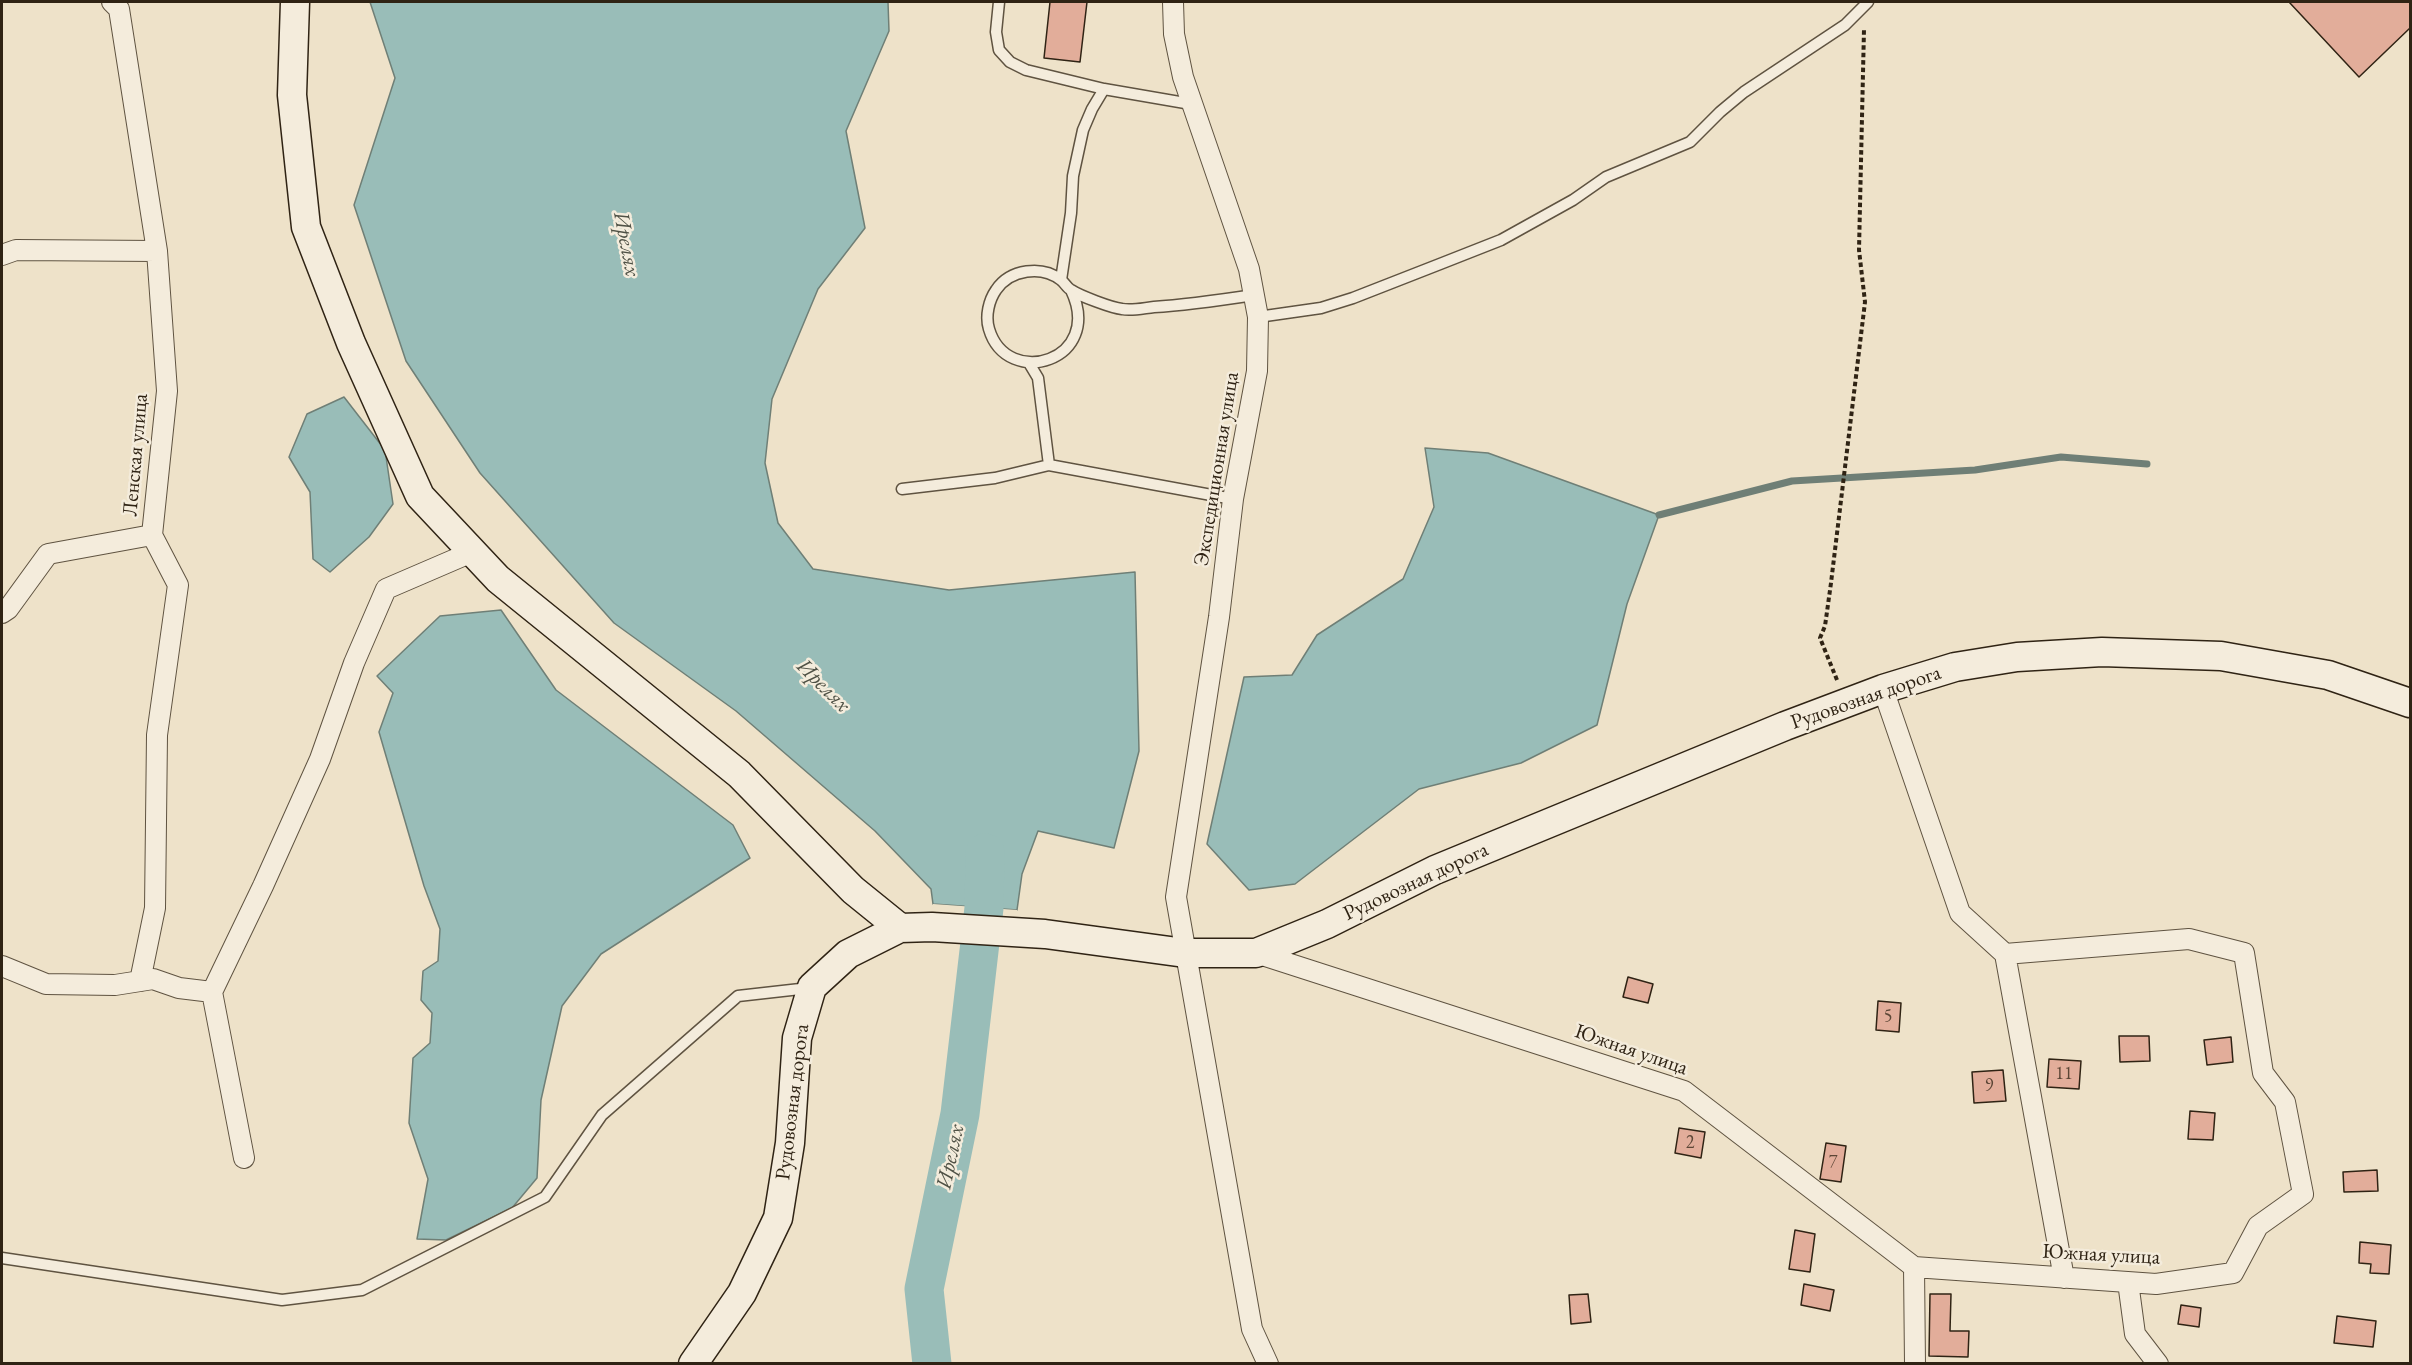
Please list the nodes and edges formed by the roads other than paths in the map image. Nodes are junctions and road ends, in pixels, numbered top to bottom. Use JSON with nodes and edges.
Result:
{"nodes":[{"id":1,"x":112,"y":2,"type":"edge"},
{"id":2,"x":295,"y":2,"type":"edge"},
{"id":3,"x":996,"y":2,"type":"edge"},
{"id":4,"x":1173,"y":2,"type":"edge"},
{"id":5,"x":1866,"y":4,"type":"edge"},
{"id":6,"x":1104,"y":89,"type":"junction"},
{"id":7,"x":1191,"y":104,"type":"junction"},
{"id":8,"x":157,"y":251,"type":"junction"},
{"id":9,"x":2,"y":255,"type":"edge"},
{"id":10,"x":1061,"y":280,"type":"junction"},
{"id":11,"x":1071,"y":290,"type":"junction"},
{"id":12,"x":1254,"y":295,"type":"junction"},
{"id":13,"x":1258,"y":317,"type":"junction"},
{"id":14,"x":1029,"y":363,"type":"junction"},
{"id":15,"x":1049,"y":465,"type":"junction"},
{"id":16,"x":902,"y":489,"type":"dead end"},
{"id":17,"x":1233,"y":500,"type":"junction"},
{"id":18,"x":152,"y":536,"type":"junction"},
{"id":19,"x":472,"y":552,"type":"junction"},
{"id":20,"x":2,"y":613,"type":"edge"},
{"id":21,"x":1883,"y":689,"type":"junction"},
{"id":22,"x":2410,"y":703,"type":"edge"},
{"id":23,"x":900,"y":928,"type":"junction"},
{"id":24,"x":1185,"y":953,"type":"junction"},
{"id":25,"x":1256,"y":953,"type":"junction"},
{"id":26,"x":2005,"y":954,"type":"junction"},
{"id":27,"x":2,"y":966,"type":"edge"},
{"id":28,"x":141,"y":981,"type":"junction"},
{"id":29,"x":813,"y":987,"type":"junction"},
{"id":30,"x":212,"y":992,"type":"junction"},
{"id":31,"x":244,"y":1158,"type":"dead end"},
{"id":32,"x":2,"y":1258,"type":"edge"},
{"id":33,"x":1914,"y":1267,"type":"junction"},
{"id":34,"x":2064,"y":1278,"type":"junction"},
{"id":35,"x":2128,"y":1282,"type":"junction"},
{"id":36,"x":693,"y":1364,"type":"edge"},
{"id":37,"x":1268,"y":1364,"type":"edge"},
{"id":38,"x":1915,"y":1364,"type":"edge"},
{"id":39,"x":2158,"y":1364,"type":"edge"}],
"edges":[{"from":1,"to":8,"type":"street","name":"Ленская улица"},
{"from":2,"to":19,"type":"street"},
{"from":3,"to":6,"type":"lane"},
{"from":4,"to":7,"type":"street","name":"Экспедиционная улица"},
{"from":5,"to":13,"type":"lane"},
{"from":6,"to":7,"type":"lane"},
{"from":6,"to":10,"type":"lane"},
{"from":7,"to":12,"type":"street","name":"Экспедиционная улица"},
{"from":8,"to":9,"type":"street"},
{"from":8,"to":18,"type":"street","name":"Ленская улица"},
{"from":10,"to":11,"type":"lane"},
{"from":10,"to":14,"type":"lane"},
{"from":11,"to":12,"type":"lane"},
{"from":11,"to":14,"type":"lane"},
{"from":12,"to":13,"type":"street","name":"Экспедиционная улица"},
{"from":13,"to":17,"type":"street","name":"Экспедиционная улица"},
{"from":14,"to":15,"type":"lane"},
{"from":15,"to":16,"type":"lane"},
{"from":15,"to":17,"type":"lane"},
{"from":17,"to":24,"type":"street","name":"Экспедиционная улица"},
{"from":18,"to":20,"type":"street"},
{"from":18,"to":28,"type":"street","name":"Ленская улица"},
{"from":19,"to":23,"type":"street"},
{"from":19,"to":30,"type":"street"},
{"from":21,"to":22,"type":"street","name":"Рудовозная дорога"},
{"from":21,"to":25,"type":"street","name":"Рудовозная дорога"},
{"from":21,"to":26,"type":"street"},
{"from":23,"to":24,"type":"street","name":"Рудовозная дорога"},
{"from":23,"to":29,"type":"street","name":"Рудовозная дорога"},
{"from":24,"to":25,"type":"street","name":"Рудовозная дорога"},
{"from":24,"to":37,"type":"street","name":"Экспедиционная улица"},
{"from":25,"to":33,"type":"street","name":"Южная улица"},
{"from":26,"to":34,"type":"street"},
{"from":26,"to":35,"type":"street","name":"Южная улица"},
{"from":27,"to":28,"type":"street"},
{"from":28,"to":30,"type":"street"},
{"from":29,"to":32,"type":"lane"},
{"from":29,"to":36,"type":"street","name":"Рудовозная дорога"},
{"from":30,"to":31,"type":"street"},
{"from":33,"to":34,"type":"street","name":"Южная улица"},
{"from":33,"to":38,"type":"street"},
{"from":34,"to":35,"type":"street","name":"Южная улица"},
{"from":35,"to":39,"type":"street"}]}
